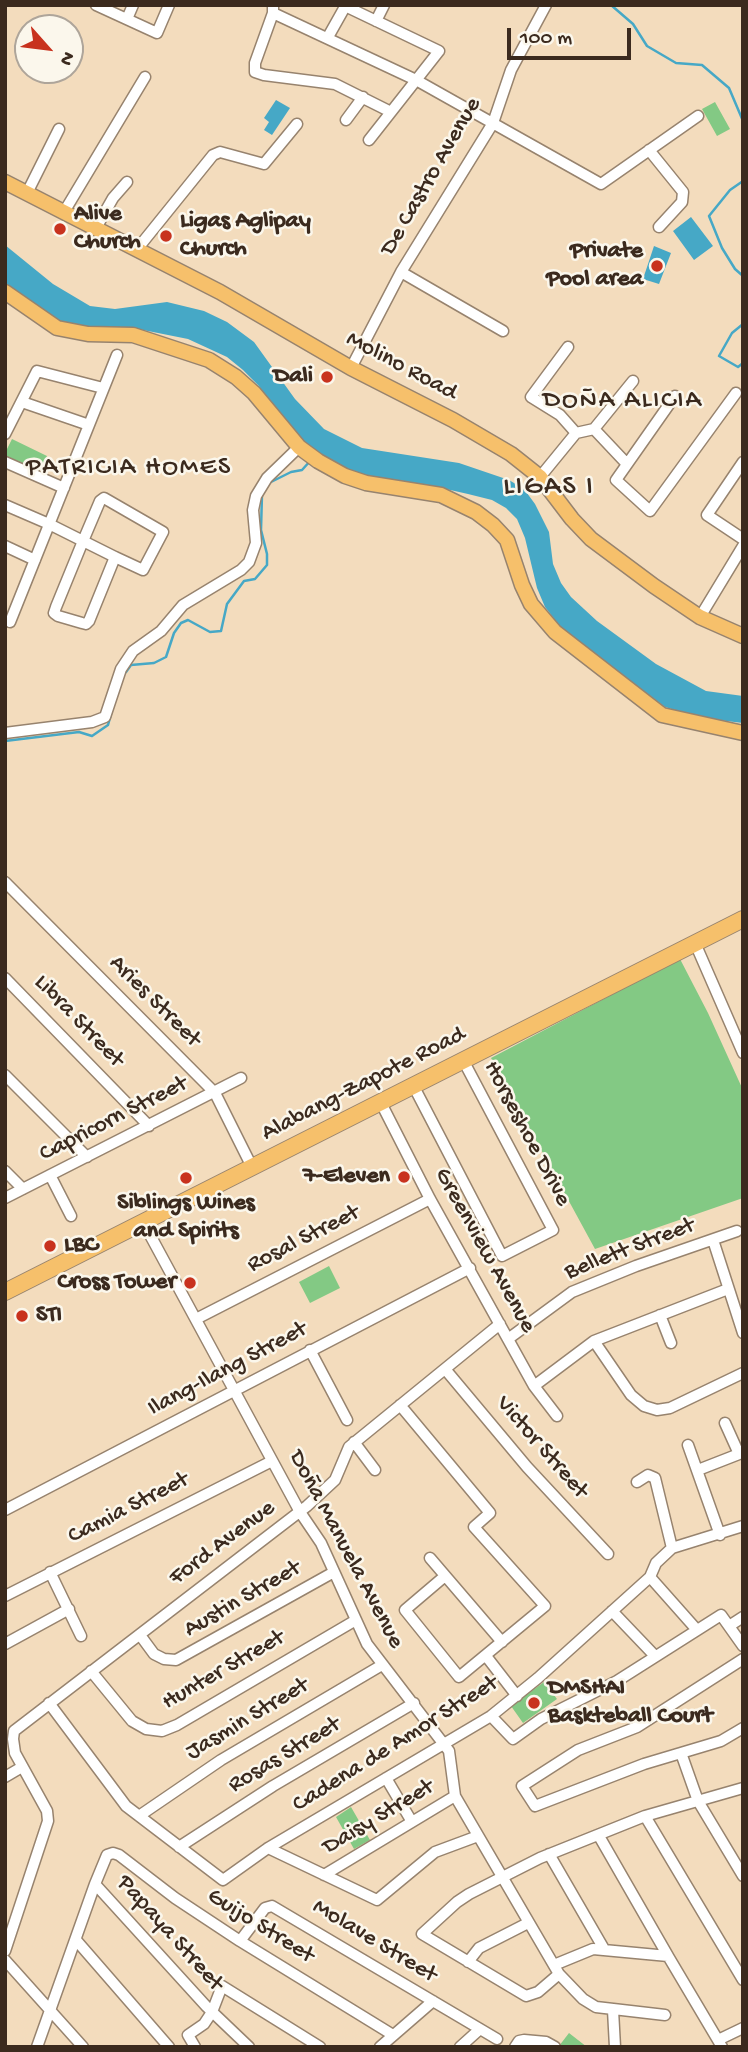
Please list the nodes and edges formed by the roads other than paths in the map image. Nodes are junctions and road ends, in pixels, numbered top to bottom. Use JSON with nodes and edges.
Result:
{"nodes":[{"id":1,"x":96,"y":5,"type":"edge"},
{"id":2,"x":133,"y":5,"type":"edge"},
{"id":3,"x":169,"y":5,"type":"edge"},
{"id":4,"x":384,"y":5,"type":"edge"},
{"id":5,"x":546,"y":5,"type":"edge"},
{"id":6,"x":345,"y":6,"type":"edge"},
{"id":7,"x":273,"y":9,"type":"edge"},
{"id":8,"x":127,"y":19,"type":"junction"},
{"id":9,"x":376,"y":21,"type":"junction"},
{"id":10,"x":328,"y":37,"type":"junction"},
{"id":11,"x":145,"y":77,"type":"dead end"},
{"id":12,"x":416,"y":80,"type":"junction"},
{"id":13,"x":363,"y":97,"type":"junction"},
{"id":14,"x":391,"y":112,"type":"junction"},
{"id":15,"x":698,"y":116,"type":"dead end"},
{"id":16,"x":346,"y":120,"type":"dead end"},
{"id":17,"x":493,"y":122,"type":"junction"},
{"id":18,"x":297,"y":124,"type":"dead end"},
{"id":19,"x":58,"y":129,"type":"dead end"},
{"id":20,"x":369,"y":140,"type":"dead end"},
{"id":21,"x":649,"y":150,"type":"junction"},
{"id":22,"x":127,"y":181,"type":"dead end"},
{"id":23,"x":5,"y":182,"type":"edge"},
{"id":24,"x":27,"y":193,"type":"junction"},
{"id":25,"x":64,"y":212,"type":"junction"},
{"id":26,"x":659,"y":227,"type":"dead end"},
{"id":27,"x":96,"y":228,"type":"junction"},
{"id":28,"x":138,"y":248,"type":"junction"},
{"id":29,"x":401,"y":272,"type":"junction"},
{"id":30,"x":5,"y":292,"type":"edge"},
{"id":31,"x":503,"y":331,"type":"dead end"},
{"id":32,"x":568,"y":347,"type":"dead end"},
{"id":33,"x":117,"y":355,"type":"dead end"},
{"id":34,"x":351,"y":368,"type":"junction"},
{"id":35,"x":634,"y":381,"type":"dead end"},
{"id":36,"x":103,"y":388,"type":"junction"},
{"id":37,"x":736,"y":393,"type":"dead end"},
{"id":38,"x":675,"y":396,"type":"dead end"},
{"id":39,"x":22,"y":402,"type":"junction"},
{"id":40,"x":89,"y":425,"type":"junction"},
{"id":41,"x":594,"y":429,"type":"junction"},
{"id":42,"x":576,"y":432,"type":"junction"},
{"id":43,"x":5,"y":434,"type":"edge"},
{"id":44,"x":301,"y":449,"type":"junction"},
{"id":45,"x":5,"y":462,"type":"edge"},
{"id":46,"x":743,"y":462,"type":"edge"},
{"id":47,"x":627,"y":464,"type":"junction"},
{"id":48,"x":540,"y":477,"type":"junction"},
{"id":49,"x":64,"y":488,"type":"junction"},
{"id":50,"x":5,"y":505,"type":"edge"},
{"id":51,"x":49,"y":524,"type":"junction"},
{"id":52,"x":743,"y":538,"type":"edge"},
{"id":53,"x":83,"y":541,"type":"junction"},
{"id":54,"x":5,"y":546,"type":"edge"},
{"id":55,"x":743,"y":546,"type":"edge"},
{"id":56,"x":115,"y":557,"type":"junction"},
{"id":57,"x":35,"y":560,"type":"junction"},
{"id":58,"x":5,"y":599,"type":"edge"},
{"id":59,"x":18,"y":602,"type":"junction"},
{"id":60,"x":700,"y":617,"type":"junction"},
{"id":61,"x":10,"y":622,"type":"dead end"},
{"id":62,"x":743,"y":636,"type":"edge"},
{"id":63,"x":5,"y":733,"type":"edge"},
{"id":64,"x":743,"y":733,"type":"edge"},
{"id":65,"x":5,"y":882,"type":"edge"},
{"id":66,"x":742,"y":920,"type":"edge"},
{"id":67,"x":695,"y":943,"type":"junction"},
{"id":68,"x":5,"y":978,"type":"edge"},
{"id":69,"x":743,"y":1053,"type":"edge"},
{"id":70,"x":463,"y":1060,"type":"junction"},
{"id":71,"x":5,"y":1075,"type":"edge"},
{"id":72,"x":241,"y":1078,"type":"dead end"},
{"id":73,"x":413,"y":1085,"type":"junction"},
{"id":74,"x":215,"y":1093,"type":"junction"},
{"id":75,"x":380,"y":1101,"type":"junction"},
{"id":76,"x":149,"y":1126,"type":"junction"},
{"id":77,"x":87,"y":1157,"type":"junction"},
{"id":78,"x":252,"y":1167,"type":"junction"},
{"id":79,"x":5,"y":1171,"type":"edge"},
{"id":80,"x":50,"y":1175,"type":"junction"},
{"id":81,"x":23,"y":1189,"type":"junction"},
{"id":82,"x":5,"y":1198,"type":"edge"},
{"id":83,"x":430,"y":1199,"type":"junction"},
{"id":84,"x":72,"y":1216,"type":"dead end"},
{"id":85,"x":143,"y":1222,"type":"junction"},
{"id":86,"x":737,"y":1231,"type":"dead end"},
{"id":87,"x":713,"y":1240,"type":"junction"},
{"id":88,"x":470,"y":1268,"type":"junction"},
{"id":89,"x":728,"y":1289,"type":"junction"},
{"id":90,"x":5,"y":1292,"type":"edge"},
{"id":91,"x":660,"y":1315,"type":"junction"},
{"id":92,"x":196,"y":1319,"type":"junction"},
{"id":93,"x":500,"y":1324,"type":"junction"},
{"id":94,"x":743,"y":1333,"type":"edge"},
{"id":95,"x":508,"y":1339,"type":"junction"},
{"id":96,"x":594,"y":1341,"type":"junction"},
{"id":97,"x":671,"y":1343,"type":"dead end"},
{"id":98,"x":310,"y":1350,"type":"junction"},
{"id":99,"x":445,"y":1369,"type":"junction"},
{"id":100,"x":743,"y":1373,"type":"edge"},
{"id":101,"x":534,"y":1386,"type":"junction"},
{"id":102,"x":236,"y":1391,"type":"junction"},
{"id":103,"x":400,"y":1405,"type":"junction"},
{"id":104,"x":557,"y":1416,"type":"dead end"},
{"id":105,"x":347,"y":1420,"type":"dead end"},
{"id":106,"x":725,"y":1423,"type":"dead end"},
{"id":107,"x":354,"y":1442,"type":"junction"},
{"id":108,"x":688,"y":1445,"type":"dead end"},
{"id":109,"x":272,"y":1461,"type":"junction"},
{"id":110,"x":375,"y":1470,"type":"dead end"},
{"id":111,"x":698,"y":1470,"type":"junction"},
{"id":112,"x":637,"y":1482,"type":"dead end"},
{"id":113,"x":5,"y":1510,"type":"edge"},
{"id":114,"x":299,"y":1513,"type":"junction"},
{"id":115,"x":743,"y":1526,"type":"edge"},
{"id":116,"x":720,"y":1535,"type":"junction"},
{"id":117,"x":672,"y":1548,"type":"junction"},
{"id":118,"x":608,"y":1553,"type":"dead end"},
{"id":119,"x":430,"y":1558,"type":"dead end"},
{"id":120,"x":50,"y":1572,"type":"junction"},
{"id":121,"x":334,"y":1572,"type":"junction"},
{"id":122,"x":445,"y":1576,"type":"junction"},
{"id":123,"x":650,"y":1577,"type":"junction"},
{"id":124,"x":5,"y":1596,"type":"edge"},
{"id":125,"x":68,"y":1609,"type":"junction"},
{"id":126,"x":612,"y":1611,"type":"junction"},
{"id":127,"x":743,"y":1617,"type":"edge"},
{"id":128,"x":356,"y":1620,"type":"junction"},
{"id":129,"x":729,"y":1626,"type":"junction"},
{"id":130,"x":698,"y":1630,"type":"junction"},
{"id":131,"x":139,"y":1635,"type":"junction"},
{"id":132,"x":81,"y":1636,"type":"dead end"},
{"id":133,"x":502,"y":1642,"type":"junction"},
{"id":134,"x":5,"y":1644,"type":"edge"},
{"id":135,"x":743,"y":1646,"type":"edge"},
{"id":136,"x":486,"y":1656,"type":"junction"},
{"id":137,"x":655,"y":1656,"type":"junction"},
{"id":138,"x":743,"y":1660,"type":"edge"},
{"id":139,"x":382,"y":1665,"type":"junction"},
{"id":140,"x":91,"y":1671,"type":"junction"},
{"id":141,"x":517,"y":1696,"type":"junction"},
{"id":142,"x":49,"y":1703,"type":"junction"},
{"id":143,"x":414,"y":1703,"type":"junction"},
{"id":144,"x":491,"y":1716,"type":"junction"},
{"id":145,"x":743,"y":1728,"type":"edge"},
{"id":146,"x":444,"y":1743,"type":"junction"},
{"id":147,"x":681,"y":1753,"type":"junction"},
{"id":148,"x":22,"y":1767,"type":"junction"},
{"id":149,"x":5,"y":1777,"type":"edge"},
{"id":150,"x":386,"y":1778,"type":"junction"},
{"id":151,"x":743,"y":1788,"type":"edge"},
{"id":152,"x":456,"y":1796,"type":"junction"},
{"id":153,"x":698,"y":1801,"type":"junction"},
{"id":154,"x":139,"y":1816,"type":"junction"},
{"id":155,"x":645,"y":1816,"type":"junction"},
{"id":156,"x":412,"y":1822,"type":"junction"},
{"id":157,"x":478,"y":1836,"type":"junction"},
{"id":158,"x":599,"y":1836,"type":"junction"},
{"id":159,"x":179,"y":1847,"type":"junction"},
{"id":160,"x":268,"y":1848,"type":"junction"},
{"id":161,"x":549,"y":1854,"type":"junction"},
{"id":162,"x":324,"y":1875,"type":"junction"},
{"id":163,"x":502,"y":1876,"type":"junction"},
{"id":164,"x":743,"y":1876,"type":"edge"},
{"id":165,"x":95,"y":1884,"type":"junction"},
{"id":166,"x":528,"y":1923,"type":"junction"},
{"id":167,"x":76,"y":1940,"type":"junction"},
{"id":168,"x":240,"y":1941,"type":"junction"},
{"id":169,"x":604,"y":1949,"type":"junction"},
{"id":170,"x":5,"y":1951,"type":"edge"},
{"id":171,"x":668,"y":1956,"type":"junction"},
{"id":172,"x":5,"y":1960,"type":"edge"},
{"id":173,"x":468,"y":1962,"type":"junction"},
{"id":174,"x":556,"y":1970,"type":"junction"},
{"id":175,"x":743,"y":1980,"type":"edge"},
{"id":176,"x":433,"y":2001,"type":"junction"},
{"id":177,"x":613,"y":2010,"type":"junction"},
{"id":178,"x":51,"y":2011,"type":"junction"},
{"id":179,"x":212,"y":2012,"type":"junction"},
{"id":180,"x":665,"y":2015,"type":"dead end"},
{"id":181,"x":743,"y":2028,"type":"edge"},
{"id":182,"x":480,"y":2029,"type":"junction"},
{"id":183,"x":393,"y":2035,"type":"junction"},
{"id":184,"x":497,"y":2039,"type":"dead end"},
{"id":185,"x":720,"y":2044,"type":"edge"},
{"id":186,"x":37,"y":2047,"type":"edge"},
{"id":187,"x":83,"y":2047,"type":"edge"},
{"id":188,"x":169,"y":2047,"type":"edge"},
{"id":189,"x":195,"y":2047,"type":"edge"},
{"id":190,"x":249,"y":2047,"type":"edge"},
{"id":191,"x":320,"y":2047,"type":"edge"},
{"id":192,"x":380,"y":2047,"type":"edge"},
{"id":193,"x":460,"y":2047,"type":"edge"},
{"id":194,"x":515,"y":2047,"type":"edge"},
{"id":195,"x":555,"y":2047,"type":"edge"},
{"id":196,"x":615,"y":2047,"type":"edge"}],
"edges":[{"from":1,"to":8,"type":"street"},
{"from":2,"to":8,"type":"street"},
{"from":3,"to":8,"type":"street"},
{"from":4,"to":9,"type":"street"},
{"from":5,"to":17,"type":"street","name":"De Castro Avenue"},
{"from":6,"to":9,"type":"street"},
{"from":6,"to":10,"type":"street"},
{"from":7,"to":10,"type":"street"},
{"from":7,"to":13,"type":"street"},
{"from":9,"to":12,"type":"street"},
{"from":10,"to":12,"type":"street"},
{"from":11,"to":25,"type":"street"},
{"from":12,"to":14,"type":"street"},
{"from":12,"to":17,"type":"street"},
{"from":13,"to":14,"type":"street"},
{"from":13,"to":16,"type":"street"},
{"from":14,"to":20,"type":"street"},
{"from":15,"to":21,"type":"street"},
{"from":17,"to":21,"type":"street"},
{"from":17,"to":29,"type":"street","name":"De Castro Avenue"},
{"from":18,"to":28,"type":"street"},
{"from":19,"to":24,"type":"street"},
{"from":21,"to":26,"type":"street"},
{"from":22,"to":27,"type":"street"},
{"from":23,"to":24,"type":"main road","name":"Molino Road"},
{"from":24,"to":25,"type":"main road","name":"Molino Road"},
{"from":25,"to":27,"type":"main road","name":"Molino Road"},
{"from":27,"to":28,"type":"main road","name":"Molino Road"},
{"from":28,"to":34,"type":"main road","name":"Molino Road"},
{"from":29,"to":31,"type":"street"},
{"from":29,"to":34,"type":"street","name":"De Castro Avenue"},
{"from":30,"to":44,"type":"main road"},
{"from":32,"to":42,"type":"street"},
{"from":33,"to":36,"type":"street"},
{"from":34,"to":48,"type":"main road","name":"Molino Road"},
{"from":35,"to":41,"type":"street"},
{"from":36,"to":39,"type":"street"},
{"from":36,"to":40,"type":"street"},
{"from":37,"to":47,"type":"street"},
{"from":38,"to":47,"type":"street"},
{"from":39,"to":40,"type":"street"},
{"from":39,"to":43,"type":"street"},
{"from":40,"to":49,"type":"street"},
{"from":41,"to":42,"type":"street"},
{"from":41,"to":47,"type":"street"},
{"from":42,"to":48,"type":"street"},
{"from":44,"to":63,"type":"street"},
{"from":44,"to":64,"type":"main road"},
{"from":45,"to":49,"type":"street"},
{"from":46,"to":52,"type":"street"},
{"from":48,"to":60,"type":"main road","name":"Molino Road"},
{"from":49,"to":51,"type":"street"},
{"from":50,"to":51,"type":"street"},
{"from":51,"to":53,"type":"street"},
{"from":51,"to":57,"type":"street"},
{"from":53,"to":56,"type":"street"},
{"from":53,"to":56,"type":"street"},
{"from":53,"to":56,"type":"street"},
{"from":54,"to":57,"type":"street"},
{"from":55,"to":60,"type":"street"},
{"from":57,"to":59,"type":"street"},
{"from":58,"to":59,"type":"street"},
{"from":59,"to":61,"type":"street"},
{"from":60,"to":62,"type":"main road","name":"Molino Road"},
{"from":65,"to":74,"type":"street","name":"Aries Street"},
{"from":66,"to":67,"type":"highway","name":"Alabang-Zapote Road"},
{"from":67,"to":69,"type":"street"},
{"from":67,"to":70,"type":"highway","name":"Alabang-Zapote Road"},
{"from":68,"to":76,"type":"street","name":"Libra Street"},
{"from":70,"to":73,"type":"highway","name":"Alabang-Zapote Road"},
{"from":70,"to":73,"type":"street","name":"Horseshoe Drive"},
{"from":71,"to":77,"type":"street"},
{"from":72,"to":74,"type":"street","name":"Capricorn Street"},
{"from":73,"to":75,"type":"highway","name":"Alabang-Zapote Road"},
{"from":74,"to":76,"type":"street","name":"Capricorn Street"},
{"from":74,"to":78,"type":"street","name":"Aries Street"},
{"from":75,"to":78,"type":"highway","name":"Alabang-Zapote Road"},
{"from":75,"to":83,"type":"street","name":"Greenview Avenue"},
{"from":76,"to":77,"type":"street","name":"Capricorn Street"},
{"from":77,"to":80,"type":"street","name":"Capricorn Street"},
{"from":78,"to":85,"type":"highway","name":"Alabang-Zapote Road"},
{"from":79,"to":81,"type":"street"},
{"from":80,"to":81,"type":"street","name":"Capricorn Street"},
{"from":80,"to":84,"type":"street"},
{"from":81,"to":82,"type":"street","name":"Capricorn Street"},
{"from":83,"to":88,"type":"street","name":"Greenview Avenue"},
{"from":83,"to":92,"type":"street","name":"Rosal Street"},
{"from":85,"to":90,"type":"highway","name":"Alabang-Zapote Road"},
{"from":85,"to":92,"type":"street","name":"Doña Manuela Avenue"},
{"from":86,"to":87,"type":"street","name":"Bellett Street"},
{"from":87,"to":89,"type":"street"},
{"from":87,"to":95,"type":"street","name":"Bellett Street"},
{"from":88,"to":93,"type":"street","name":"Greenview Avenue"},
{"from":88,"to":98,"type":"street","name":"Ilang-Ilang Street"},
{"from":89,"to":91,"type":"street"},
{"from":89,"to":94,"type":"street"},
{"from":91,"to":96,"type":"street"},
{"from":91,"to":97,"type":"street"},
{"from":92,"to":102,"type":"street","name":"Doña Manuela Avenue"},
{"from":93,"to":95,"type":"street","name":"Greenview Avenue"},
{"from":93,"to":99,"type":"street","name":"Ford Avenue"},
{"from":95,"to":101,"type":"street","name":"Greenview Avenue"},
{"from":96,"to":100,"type":"street"},
{"from":96,"to":101,"type":"street"},
{"from":98,"to":102,"type":"street","name":"Ilang-Ilang Street"},
{"from":98,"to":105,"type":"street"},
{"from":99,"to":103,"type":"street","name":"Ford Avenue"},
{"from":99,"to":118,"type":"street","name":"Victor Street"},
{"from":101,"to":104,"type":"street","name":"Greenview Avenue"},
{"from":102,"to":109,"type":"street","name":"Doña Manuela Avenue"},
{"from":102,"to":113,"type":"street","name":"Ilang-Ilang Street"},
{"from":103,"to":107,"type":"street","name":"Ford Avenue"},
{"from":103,"to":133,"type":"street"},
{"from":106,"to":111,"type":"street"},
{"from":107,"to":110,"type":"street"},
{"from":107,"to":114,"type":"street","name":"Ford Avenue"},
{"from":108,"to":111,"type":"street"},
{"from":109,"to":114,"type":"street","name":"Doña Manuela Avenue"},
{"from":109,"to":120,"type":"street","name":"Camia Street"},
{"from":111,"to":116,"type":"street"},
{"from":112,"to":117,"type":"street"},
{"from":114,"to":121,"type":"street","name":"Doña Manuela Avenue"},
{"from":114,"to":131,"type":"street","name":"Ford Avenue"},
{"from":115,"to":116,"type":"street"},
{"from":116,"to":117,"type":"street"},
{"from":117,"to":123,"type":"street","name":"Cadena de Amor Street"},
{"from":119,"to":122,"type":"street"},
{"from":120,"to":124,"type":"street","name":"Camia Street"},
{"from":120,"to":125,"type":"street"},
{"from":121,"to":128,"type":"street","name":"Doña Manuela Avenue"},
{"from":121,"to":131,"type":"street","name":"Austin Street"},
{"from":122,"to":133,"type":"street"},
{"from":122,"to":136,"type":"street"},
{"from":123,"to":126,"type":"street","name":"Cadena de Amor Street"},
{"from":123,"to":130,"type":"street"},
{"from":125,"to":132,"type":"street"},
{"from":125,"to":134,"type":"street"},
{"from":126,"to":137,"type":"street"},
{"from":126,"to":141,"type":"street","name":"Cadena de Amor Street"},
{"from":127,"to":129,"type":"street"},
{"from":128,"to":139,"type":"street","name":"Doña Manuela Avenue"},
{"from":128,"to":140,"type":"street","name":"Hunter Street"},
{"from":129,"to":130,"type":"street"},
{"from":129,"to":135,"type":"street"},
{"from":130,"to":137,"type":"street"},
{"from":131,"to":140,"type":"street","name":"Ford Avenue"},
{"from":133,"to":136,"type":"street"},
{"from":136,"to":141,"type":"street"},
{"from":137,"to":144,"type":"street"},
{"from":138,"to":147,"type":"street"},
{"from":139,"to":143,"type":"street","name":"Doña Manuela Avenue"},
{"from":139,"to":154,"type":"street","name":"Jasmin Street"},
{"from":140,"to":142,"type":"street","name":"Ford Avenue"},
{"from":141,"to":144,"type":"street","name":"Cadena de Amor Street"},
{"from":142,"to":148,"type":"street","name":"Ford Avenue"},
{"from":142,"to":154,"type":"street"},
{"from":143,"to":146,"type":"street","name":"Doña Manuela Avenue"},
{"from":143,"to":159,"type":"street","name":"Rosas Street"},
{"from":144,"to":146,"type":"street","name":"Cadena de Amor Street"},
{"from":145,"to":147,"type":"street"},
{"from":146,"to":150,"type":"street","name":"Cadena de Amor Street"},
{"from":146,"to":152,"type":"street","name":"Doña Manuela Avenue"},
{"from":147,"to":153,"type":"street"},
{"from":148,"to":149,"type":"street"},
{"from":148,"to":170,"type":"street","name":"Ford Avenue"},
{"from":150,"to":156,"type":"street"},
{"from":150,"to":160,"type":"street","name":"Cadena de Amor Street"},
{"from":151,"to":153,"type":"street"},
{"from":152,"to":156,"type":"street","name":"Daisy Street"},
{"from":152,"to":157,"type":"street","name":"Doña Manuela Avenue"},
{"from":153,"to":155,"type":"street"},
{"from":153,"to":164,"type":"street"},
{"from":154,"to":159,"type":"street"},
{"from":155,"to":158,"type":"street"},
{"from":155,"to":175,"type":"street"},
{"from":156,"to":162,"type":"street","name":"Daisy Street"},
{"from":157,"to":162,"type":"street"},
{"from":157,"to":163,"type":"street","name":"Doña Manuela Avenue"},
{"from":158,"to":161,"type":"street"},
{"from":158,"to":171,"type":"street"},
{"from":159,"to":160,"type":"street","name":"Cadena de Amor Street"},
{"from":160,"to":162,"type":"street"},
{"from":161,"to":163,"type":"street"},
{"from":161,"to":169,"type":"street"},
{"from":163,"to":166,"type":"street","name":"Doña Manuela Avenue"},
{"from":163,"to":173,"type":"street"},
{"from":165,"to":167,"type":"street"},
{"from":165,"to":168,"type":"street","name":"Guijo Street"},
{"from":165,"to":179,"type":"street","name":"Papaya Street"},
{"from":166,"to":173,"type":"street"},
{"from":166,"to":174,"type":"street","name":"Doña Manuela Avenue"},
{"from":167,"to":178,"type":"street"},
{"from":167,"to":188,"type":"street"},
{"from":168,"to":176,"type":"street","name":"Molave Street"},
{"from":168,"to":183,"type":"street","name":"Guijo Street"},
{"from":169,"to":171,"type":"street"},
{"from":169,"to":174,"type":"street"},
{"from":171,"to":185,"type":"street"},
{"from":172,"to":178,"type":"street"},
{"from":173,"to":174,"type":"street"},
{"from":174,"to":177,"type":"street","name":"Doña Manuela Avenue"},
{"from":176,"to":182,"type":"street","name":"Molave Street"},
{"from":176,"to":183,"type":"street"},
{"from":177,"to":180,"type":"street","name":"Doña Manuela Avenue"},
{"from":177,"to":196,"type":"street"},
{"from":178,"to":186,"type":"street"},
{"from":178,"to":187,"type":"street"},
{"from":179,"to":189,"type":"street"},
{"from":179,"to":190,"type":"street","name":"Papaya Street"},
{"from":179,"to":191,"type":"street"},
{"from":181,"to":185,"type":"street"},
{"from":182,"to":184,"type":"street","name":"Molave Street"},
{"from":182,"to":193,"type":"street"},
{"from":183,"to":192,"type":"street"},
{"from":194,"to":195,"type":"street"}]}
